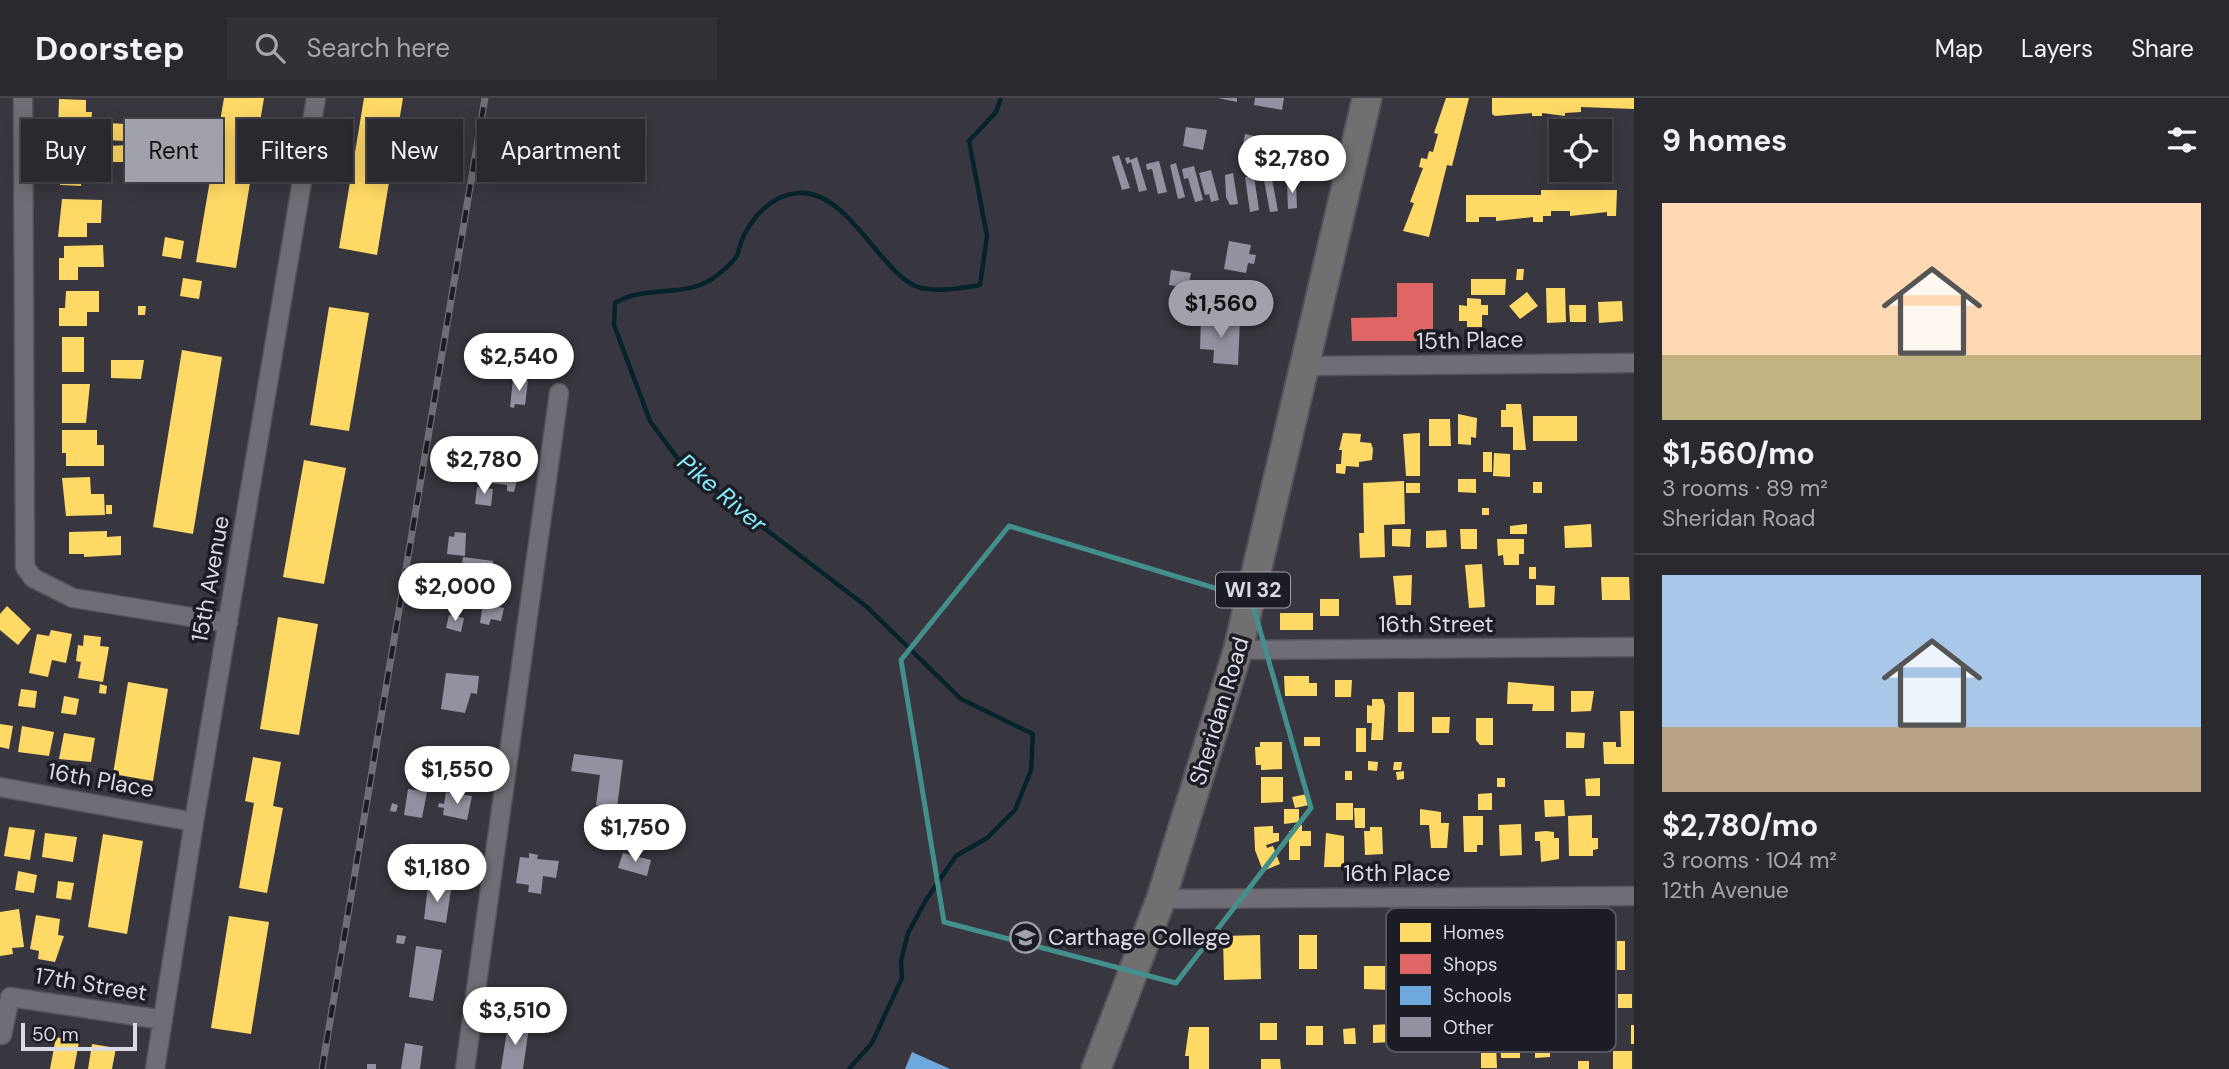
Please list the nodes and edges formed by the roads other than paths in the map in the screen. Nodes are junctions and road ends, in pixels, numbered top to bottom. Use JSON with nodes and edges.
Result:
{"nodes":[{"id":1,"x":23,"y":98,"type":"edge"},
{"id":2,"x":316,"y":98,"type":"edge"},
{"id":3,"x":1367,"y":98,"type":"edge"},
{"id":4,"x":1634,"y":363,"type":"edge"},
{"id":5,"x":1306,"y":366,"type":"junction"},
{"id":6,"x":559,"y":393,"type":"dead end"},
{"id":7,"x":228,"y":623,"type":"junction"},
{"id":8,"x":1634,"y":647,"type":"edge"},
{"id":9,"x":1238,"y":650,"type":"junction"},
{"id":10,"x":0,"y":787,"type":"edge"},
{"id":11,"x":194,"y":822,"type":"junction"},
{"id":12,"x":1634,"y":895,"type":"edge"},
{"id":13,"x":1161,"y":899,"type":"junction"},
{"id":14,"x":163,"y":1020,"type":"junction"},
{"id":15,"x":2,"y":1035,"type":"dead end"},
{"id":16,"x":155,"y":1069,"type":"edge"},
{"id":17,"x":465,"y":1069,"type":"edge"},
{"id":18,"x":1096,"y":1069,"type":"edge"}],
"edges":[{"from":1,"to":7,"type":"street"},
{"from":2,"to":7,"type":"street","name":"15th Avenue"},
{"from":3,"to":5,"type":"main road","name":"Sheridan Road","number":"WI 32"},
{"from":4,"to":5,"type":"street","name":"15th Place"},
{"from":5,"to":9,"type":"main road","name":"Sheridan Road","number":"WI 32"},
{"from":6,"to":17,"type":"street"},
{"from":7,"to":11,"type":"street","name":"15th Avenue"},
{"from":8,"to":9,"type":"street","name":"16th Street"},
{"from":9,"to":13,"type":"main road","name":"Sheridan Road","number":"WI 32"},
{"from":10,"to":11,"type":"street","name":"16th Place"},
{"from":11,"to":14,"type":"street","name":"15th Avenue"},
{"from":12,"to":13,"type":"street","name":"16th Place"},
{"from":13,"to":18,"type":"main road","name":"Sheridan Road","number":"WI 32"},
{"from":14,"to":15,"type":"street","name":"17th Street"},
{"from":14,"to":16,"type":"street","name":"15th Avenue"}]}
